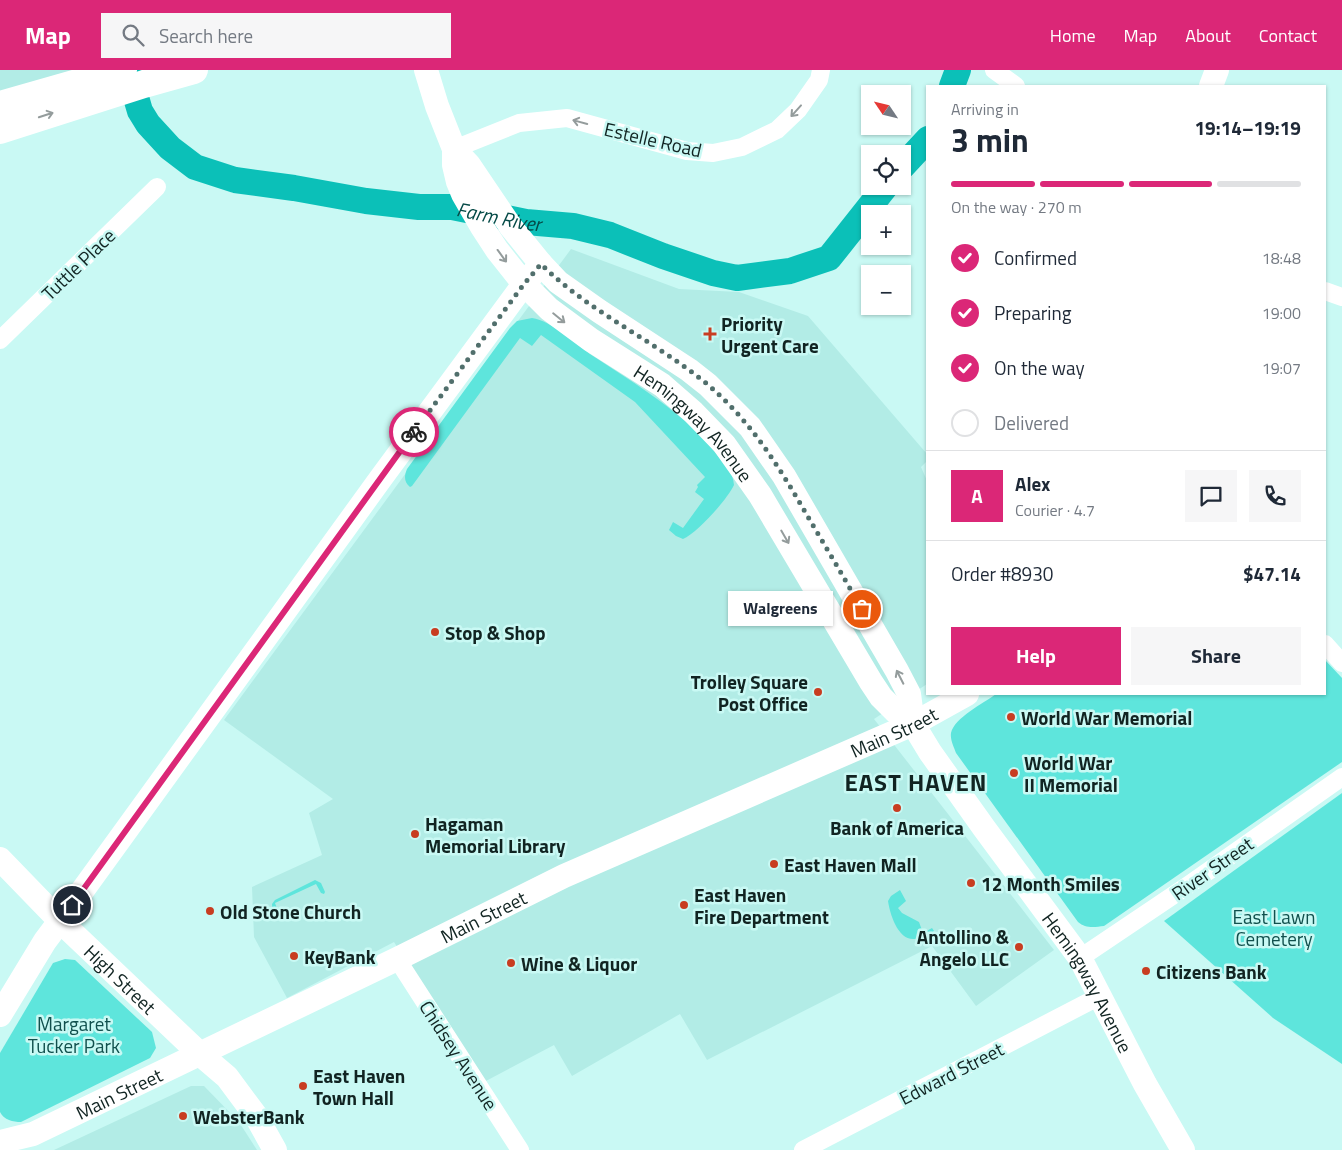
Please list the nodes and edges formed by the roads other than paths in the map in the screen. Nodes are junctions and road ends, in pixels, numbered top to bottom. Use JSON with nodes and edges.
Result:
{"nodes":[{"id":1,"x":194,"y":70,"type":"edge"},
{"id":2,"x":426,"y":70,"type":"edge"},
{"id":3,"x":821,"y":70,"type":"edge"},
{"id":4,"x":994,"y":70,"type":"edge"},
{"id":5,"x":1216,"y":70,"type":"edge"},
{"id":6,"x":127,"y":79,"type":"edge"},
{"id":7,"x":1015,"y":85,"type":"edge"},
{"id":8,"x":1211,"y":85,"type":"edge"},
{"id":9,"x":0,"y":105,"type":"edge"},
{"id":10,"x":0,"y":130,"type":"edge"},
{"id":11,"x":454,"y":148,"type":"junction"},
{"id":12,"x":157,"y":187,"type":"dead end"},
{"id":13,"x":541,"y":264,"type":"junction"},
{"id":14,"x":524,"y":284,"type":"junction"},
{"id":15,"x":1326,"y":291,"type":"edge"},
{"id":16,"x":1342,"y":297,"type":"edge"},
{"id":17,"x":0,"y":340,"type":"edge"},
{"id":18,"x":784,"y":476,"type":"junction"},
{"id":19,"x":760,"y":494,"type":"junction"},
{"id":20,"x":1326,"y":645,"type":"edge"},
{"id":21,"x":1342,"y":663,"type":"edge"},
{"id":22,"x":965,"y":695,"type":"edge"},
{"id":23,"x":913,"y":724,"type":"junction"},
{"id":24,"x":1342,"y":777,"type":"edge"},
{"id":25,"x":0,"y":859,"type":"edge"},
{"id":26,"x":60,"y":921,"type":"junction"},
{"id":27,"x":1080,"y":958,"type":"junction"},
{"id":28,"x":397,"y":959,"type":"junction"},
{"id":29,"x":1100,"y":996,"type":"junction"},
{"id":30,"x":0,"y":1015,"type":"edge"},
{"id":31,"x":200,"y":1054,"type":"junction"},
{"id":32,"x":0,"y":1142,"type":"edge"},
{"id":33,"x":3,"y":1150,"type":"edge"},
{"id":34,"x":274,"y":1150,"type":"edge"},
{"id":35,"x":520,"y":1150,"type":"edge"},
{"id":36,"x":803,"y":1150,"type":"edge"},
{"id":37,"x":1184,"y":1150,"type":"edge"}],
"edges":[{"from":1,"to":6,"type":"main road"},
{"from":2,"to":11,"type":"main road","name":"Hemingway Avenue"},
{"from":3,"to":11,"type":"street","name":"Estelle Road","one_way":true},
{"from":4,"to":7,"type":"street"},
{"from":5,"to":8,"type":"main road"},
{"from":6,"to":9,"type":"main road"},
{"from":10,"to":6,"type":"main road","one_way":true},
{"from":11,"to":13,"type":"main road","name":"Hemingway Avenue"},
{"from":11,"to":14,"type":"main road","name":"Hemingway Avenue","one_way":true},
{"from":12,"to":17,"type":"street","name":"Tuttle Place"},
{"from":13,"to":14,"type":"main road"},
{"from":13,"to":18,"type":"main road","name":"Hemingway Avenue"},
{"from":14,"to":19,"type":"main road","name":"Hemingway Avenue","one_way":true},
{"from":14,"to":26,"type":"main road"},
{"from":15,"to":16,"type":"street"},
{"from":18,"to":19,"type":"main road"},
{"from":23,"to":18,"type":"main road","name":"Hemingway Avenue","one_way":true},
{"from":19,"to":23,"type":"main road","name":"Hemingway Avenue","one_way":true},
{"from":20,"to":21,"type":"street"},
{"from":22,"to":23,"type":"main road","name":"Main Street"},
{"from":23,"to":27,"type":"main road","name":"Hemingway Avenue"},
{"from":23,"to":28,"type":"main road","name":"Main Street"},
{"from":24,"to":27,"type":"street","name":"River Street"},
{"from":25,"to":26,"type":"main road","name":"High Street"},
{"from":26,"to":30,"type":"main road"},
{"from":26,"to":31,"type":"main road","name":"High Street"},
{"from":27,"to":29,"type":"main road","name":"Hemingway Avenue"},
{"from":28,"to":31,"type":"main road","name":"Main Street"},
{"from":28,"to":35,"type":"street","name":"Chidsey Avenue"},
{"from":29,"to":36,"type":"street","name":"Edward Street"},
{"from":29,"to":37,"type":"main road","name":"Hemingway Avenue"},
{"from":31,"to":32,"type":"main road","name":"Main Street"},
{"from":31,"to":34,"type":"main road","name":"High Street"},
{"from":32,"to":33,"type":"street"}]}
